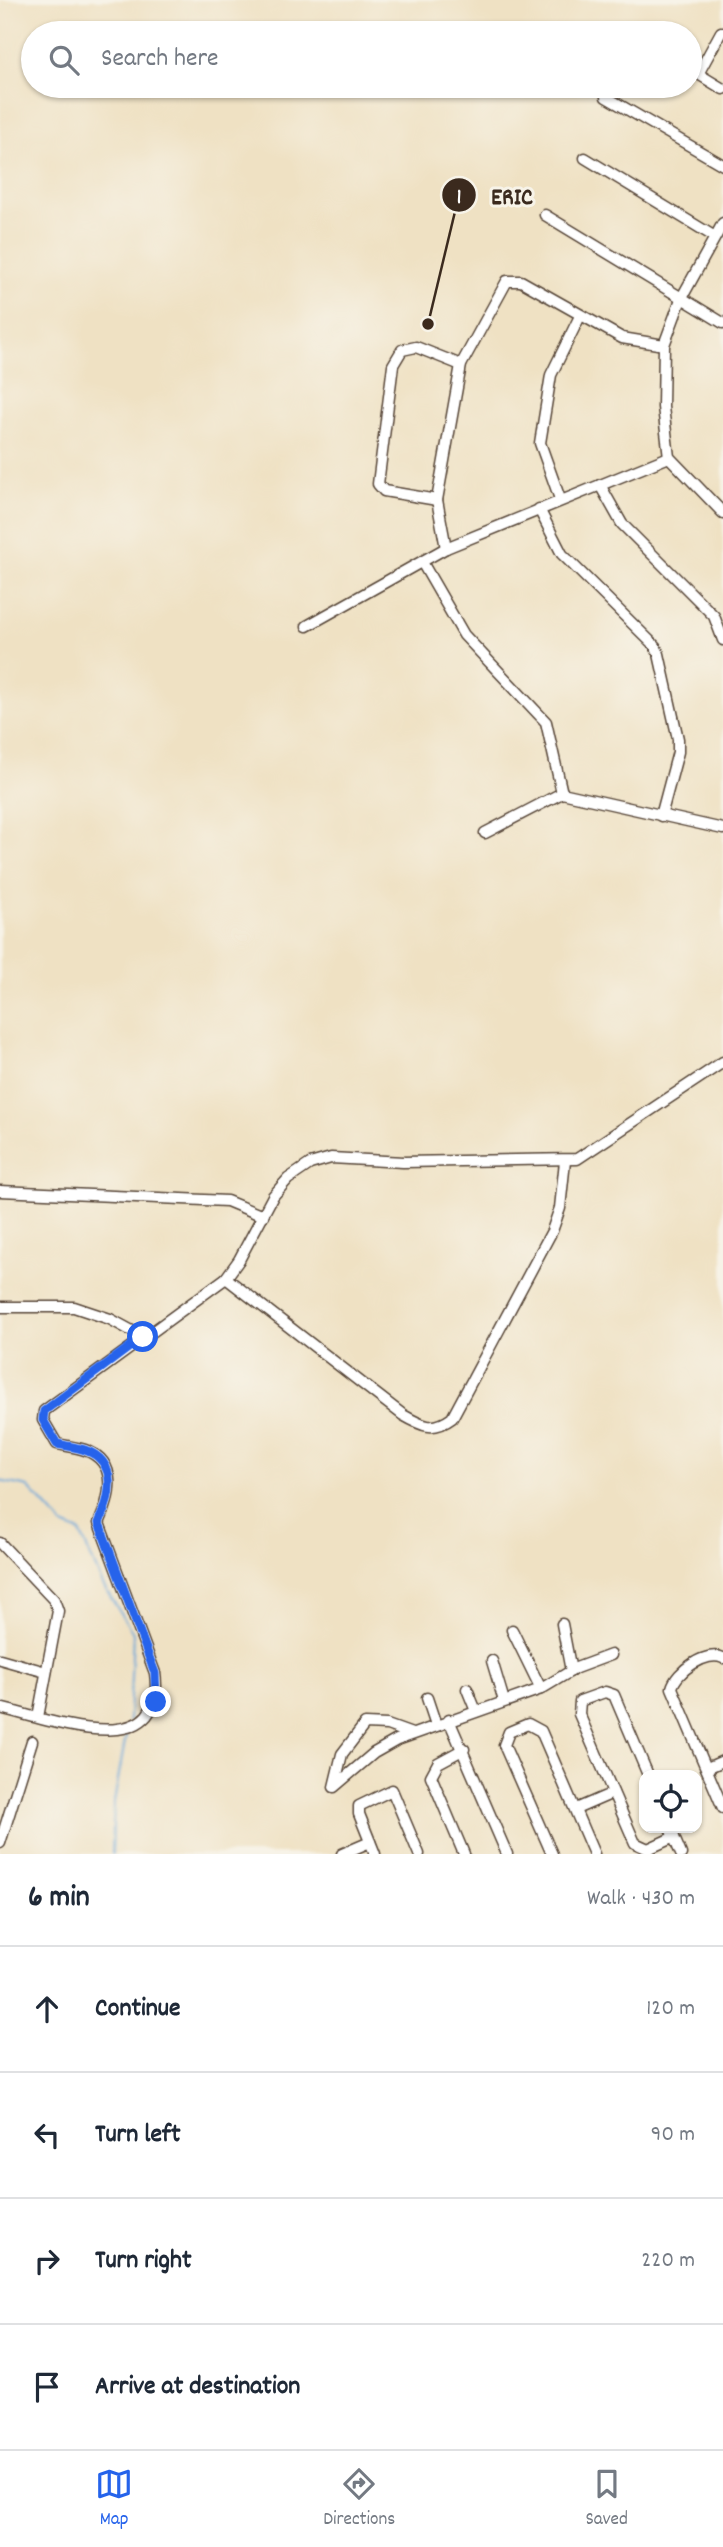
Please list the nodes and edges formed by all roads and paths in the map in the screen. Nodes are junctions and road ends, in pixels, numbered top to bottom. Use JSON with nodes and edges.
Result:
{"nodes":[{"id":1,"x":721,"y":32,"type":"dead end"},
{"id":2,"x":702,"y":60,"type":"edge"},
{"id":3,"x":702,"y":77,"type":"edge"},
{"id":4,"x":723,"y":89,"type":"edge"},
{"id":5,"x":608,"y":98,"type":"edge"},
{"id":6,"x":584,"y":158,"type":"dead end"},
{"id":7,"x":723,"y":165,"type":"edge"},
{"id":8,"x":545,"y":215,"type":"dead end"},
{"id":9,"x":723,"y":223,"type":"edge"},
{"id":10,"x":715,"y":237,"type":"junction"},
{"id":11,"x":681,"y":299,"type":"junction"},
{"id":12,"x":580,"y":316,"type":"junction"},
{"id":13,"x":723,"y":323,"type":"edge"},
{"id":14,"x":664,"y":345,"type":"junction"},
{"id":15,"x":461,"y":365,"type":"junction"},
{"id":16,"x":669,"y":457,"type":"junction"},
{"id":17,"x":600,"y":485,"type":"junction"},
{"id":18,"x":560,"y":499,"type":"junction"},
{"id":19,"x":437,"y":500,"type":"junction"},
{"id":20,"x":539,"y":509,"type":"junction"},
{"id":21,"x":723,"y":513,"type":"edge"},
{"id":22,"x":446,"y":548,"type":"junction"},
{"id":23,"x":423,"y":564,"type":"junction"},
{"id":24,"x":307,"y":626,"type":"dead end"},
{"id":25,"x":723,"y":640,"type":"edge"},
{"id":26,"x":562,"y":793,"type":"junction"},
{"id":27,"x":661,"y":816,"type":"junction"},
{"id":28,"x":723,"y":829,"type":"edge"},
{"id":29,"x":485,"y":833,"type":"dead end"},
{"id":30,"x":723,"y":1062,"type":"edge"},
{"id":31,"x":565,"y":1161,"type":"junction"},
{"id":32,"x":0,"y":1191,"type":"edge"},
{"id":33,"x":263,"y":1216,"type":"junction"},
{"id":34,"x":226,"y":1278,"type":"junction"},
{"id":35,"x":0,"y":1307,"type":"edge"},
{"id":36,"x":143,"y":1337,"type":"junction"},
{"id":37,"x":0,"y":1543,"type":"edge"},
{"id":38,"x":562,"y":1624,"type":"dead end"},
{"id":39,"x":512,"y":1630,"type":"dead end"},
{"id":40,"x":611,"y":1655,"type":"dead end"},
{"id":41,"x":723,"y":1658,"type":"edge"},
{"id":42,"x":0,"y":1659,"type":"edge"},
{"id":43,"x":492,"y":1661,"type":"dead end"},
{"id":44,"x":571,"y":1671,"type":"junction"},
{"id":45,"x":46,"y":1672,"type":"junction"},
{"id":46,"x":467,"y":1689,"type":"dead end"},
{"id":47,"x":541,"y":1689,"type":"junction"},
{"id":48,"x":427,"y":1698,"type":"dead end"},
{"id":49,"x":505,"y":1701,"type":"junction"},
{"id":50,"x":0,"y":1707,"type":"edge"},
{"id":51,"x":476,"y":1711,"type":"junction"},
{"id":52,"x":38,"y":1717,"type":"junction"},
{"id":53,"x":449,"y":1720,"type":"junction"},
{"id":54,"x":436,"y":1725,"type":"junction"},
{"id":55,"x":412,"y":1734,"type":"junction"},
{"id":56,"x":32,"y":1741,"type":"dead end"},
{"id":57,"x":464,"y":1749,"type":"junction"},
{"id":58,"x":723,"y":1761,"type":"edge"},
{"id":59,"x":707,"y":1768,"type":"junction"},
{"id":60,"x":646,"y":1770,"type":"edge"},
{"id":61,"x":613,"y":1793,"type":"junction"},
{"id":62,"x":723,"y":1808,"type":"edge"},
{"id":63,"x":576,"y":1809,"type":"junction"},
{"id":64,"x":672,"y":1833,"type":"edge"},
{"id":65,"x":370,"y":1842,"type":"junction"},
{"id":66,"x":0,"y":1843,"type":"edge"},
{"id":67,"x":342,"y":1854,"type":"edge"},
{"id":68,"x":375,"y":1854,"type":"edge"},
{"id":69,"x":419,"y":1854,"type":"edge"},
{"id":70,"x":464,"y":1854,"type":"edge"},
{"id":71,"x":507,"y":1854,"type":"edge"},
{"id":72,"x":552,"y":1854,"type":"edge"},
{"id":73,"x":594,"y":1854,"type":"edge"},
{"id":74,"x":681,"y":1854,"type":"edge"}],
"edges":[{"from":1,"to":2,"type":"street"},
{"from":3,"to":4,"type":"street"},
{"from":5,"to":7,"type":"street"},
{"from":6,"to":10,"type":"street"},
{"from":8,"to":11,"type":"street"},
{"from":9,"to":10,"type":"street"},
{"from":10,"to":11,"type":"street"},
{"from":11,"to":13,"type":"street"},
{"from":11,"to":14,"type":"street"},
{"from":12,"to":14,"type":"street"},
{"from":12,"to":15,"type":"street"},
{"from":12,"to":18,"type":"street"},
{"from":14,"to":16,"type":"street"},
{"from":15,"to":19,"type":"street"},
{"from":15,"to":19,"type":"street"},
{"from":16,"to":17,"type":"street"},
{"from":16,"to":21,"type":"street"},
{"from":17,"to":18,"type":"street"},
{"from":17,"to":25,"type":"street"},
{"from":18,"to":20,"type":"street"},
{"from":19,"to":22,"type":"street"},
{"from":20,"to":22,"type":"street"},
{"from":20,"to":27,"type":"street"},
{"from":22,"to":23,"type":"street"},
{"from":23,"to":24,"type":"street"},
{"from":23,"to":26,"type":"street"},
{"from":26,"to":27,"type":"street"},
{"from":26,"to":29,"type":"street"},
{"from":27,"to":28,"type":"street"},
{"from":30,"to":31,"type":"street"},
{"from":31,"to":33,"type":"street"},
{"from":31,"to":34,"type":"street"},
{"from":32,"to":33,"type":"street"},
{"from":33,"to":34,"type":"street"},
{"from":34,"to":36,"type":"street"},
{"from":35,"to":36,"type":"street"},
{"from":36,"to":52,"type":"street"},
{"from":37,"to":45,"type":"street"},
{"from":38,"to":44,"type":"street"},
{"from":39,"to":47,"type":"street"},
{"from":40,"to":44,"type":"street"},
{"from":41,"to":59,"type":"street"},
{"from":42,"to":45,"type":"street"},
{"from":43,"to":49,"type":"street"},
{"from":44,"to":47,"type":"street"},
{"from":45,"to":52,"type":"street"},
{"from":46,"to":51,"type":"street"},
{"from":47,"to":49,"type":"street"},
{"from":48,"to":54,"type":"street"},
{"from":49,"to":51,"type":"street"},
{"from":50,"to":52,"type":"street"},
{"from":51,"to":53,"type":"street"},
{"from":53,"to":54,"type":"street"},
{"from":53,"to":57,"type":"street"},
{"from":54,"to":55,"type":"street"},
{"from":55,"to":55,"type":"street"},
{"from":56,"to":66,"type":"street"},
{"from":57,"to":70,"type":"street"},
{"from":57,"to":71,"type":"street"},
{"from":58,"to":59,"type":"street"},
{"from":59,"to":62,"type":"street"},
{"from":60,"to":61,"type":"street"},
{"from":61,"to":63,"type":"street"},
{"from":61,"to":64,"type":"street"},
{"from":63,"to":72,"type":"street"},
{"from":63,"to":73,"type":"street"},
{"from":64,"to":74,"type":"street"},
{"from":65,"to":67,"type":"street"},
{"from":65,"to":68,"type":"street"},
{"from":65,"to":69,"type":"street"}]}
